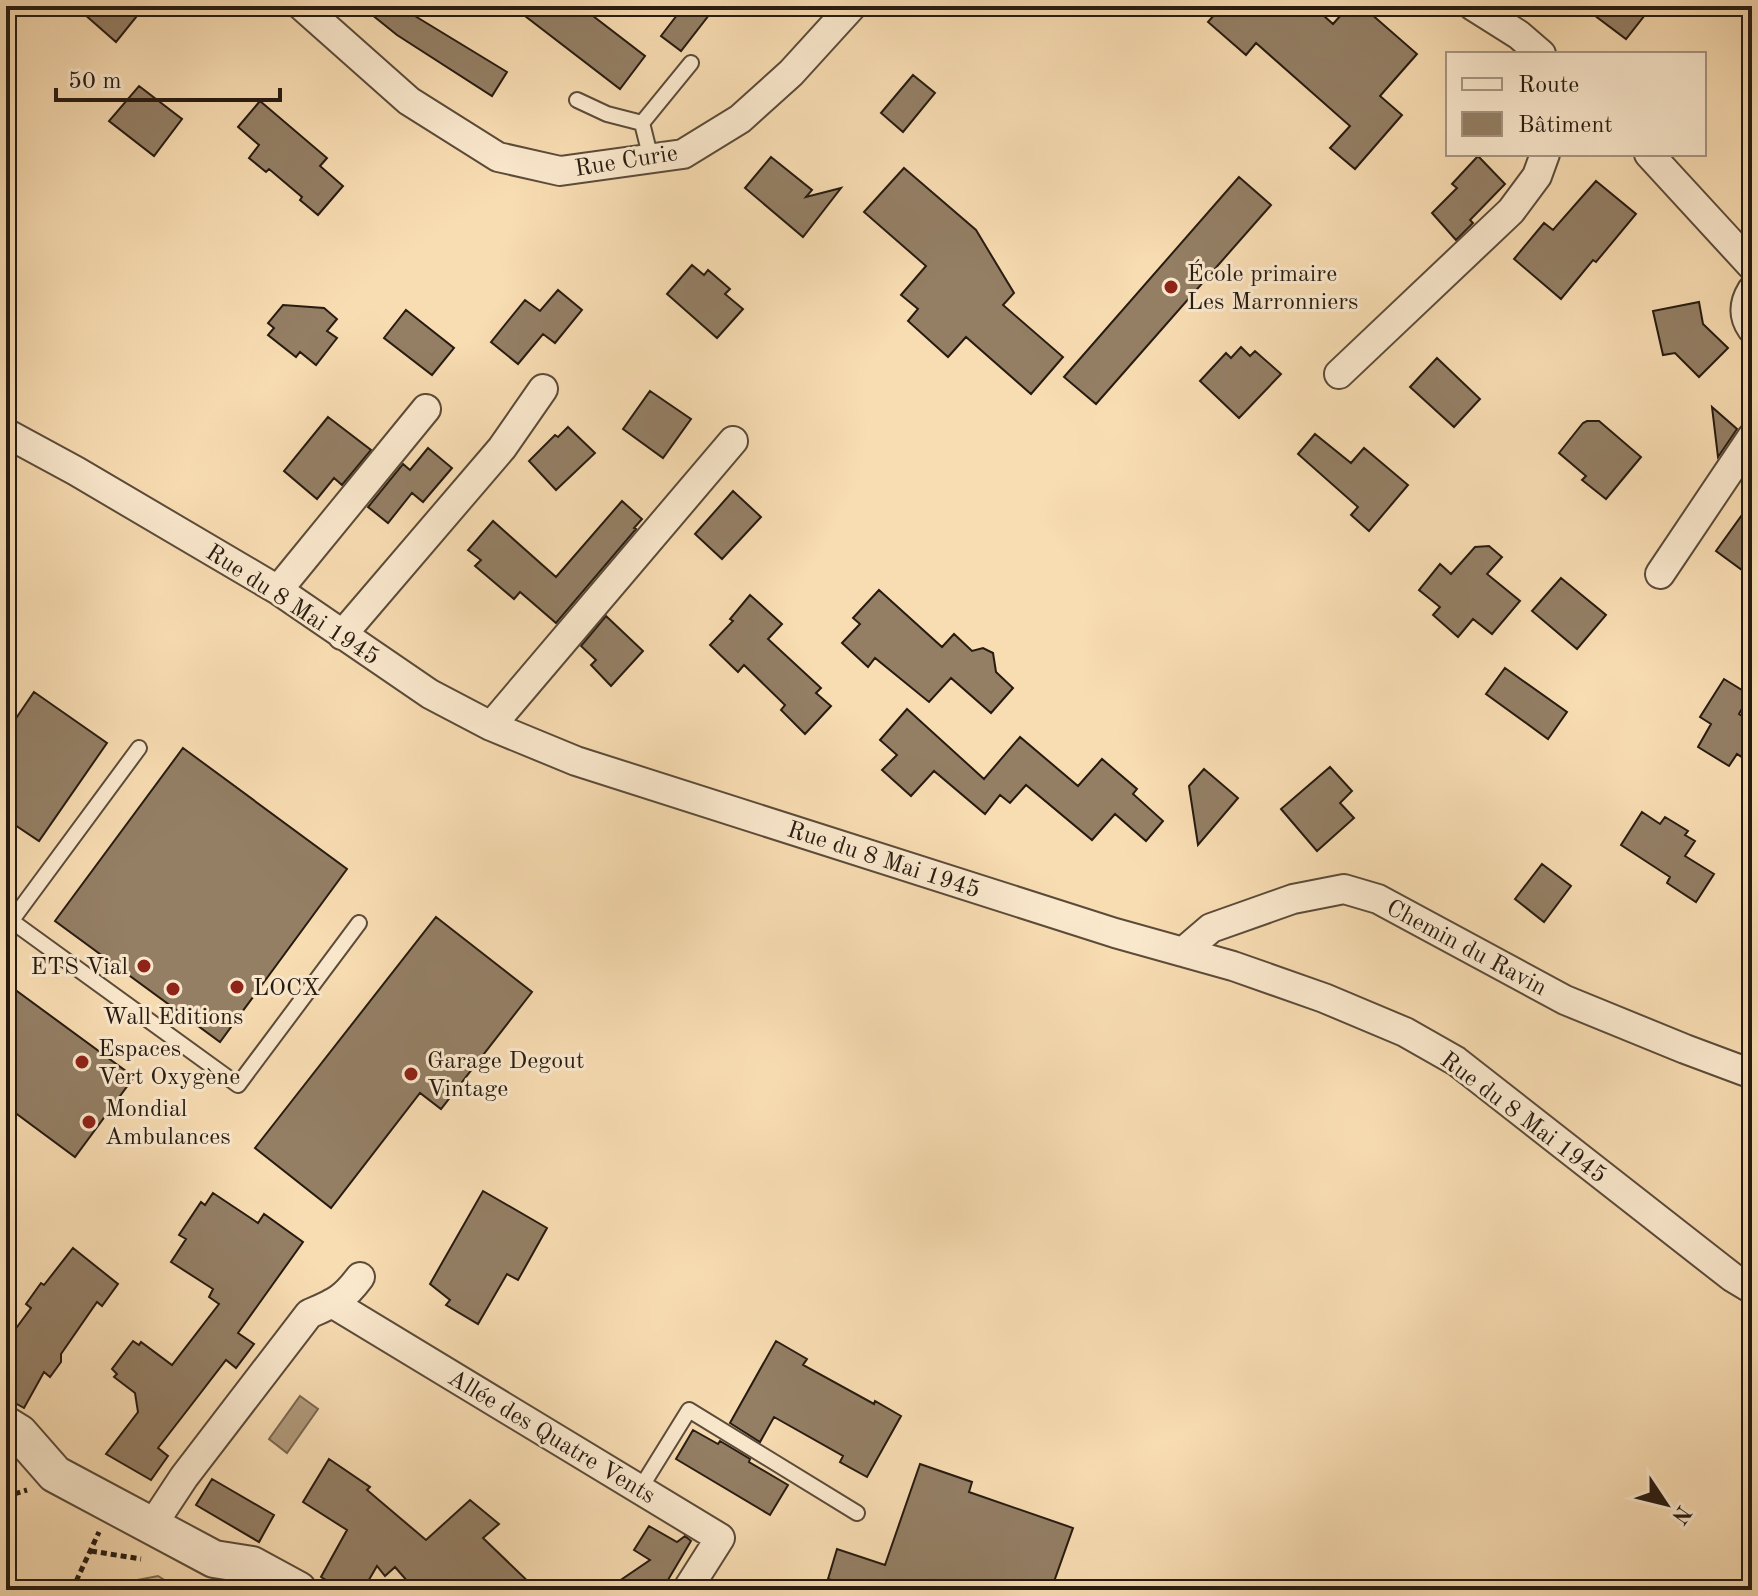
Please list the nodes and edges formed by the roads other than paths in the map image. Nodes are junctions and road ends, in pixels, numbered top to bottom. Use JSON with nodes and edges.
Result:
{"nodes":[{"id":1,"x":302,"y":6,"type":"edge"},
{"id":2,"x":852,"y":6,"type":"edge"},
{"id":3,"x":1473,"y":6,"type":"edge"},
{"id":4,"x":1522,"y":45,"type":"edge"},
{"id":5,"x":691,"y":63,"type":"dead end"},
{"id":6,"x":577,"y":100,"type":"dead end"},
{"id":7,"x":642,"y":123,"type":"junction"},
{"id":8,"x":1544,"y":156,"type":"edge"},
{"id":9,"x":1651,"y":156,"type":"edge"},
{"id":10,"x":651,"y":159,"type":"junction"},
{"id":11,"x":1752,"y":266,"type":"edge"},
{"id":12,"x":1752,"y":290,"type":"edge"},
{"id":13,"x":1752,"y":329,"type":"edge"},
{"id":14,"x":1339,"y":374,"type":"dead end"},
{"id":15,"x":543,"y":389,"type":"dead end"},
{"id":16,"x":426,"y":409,"type":"dead end"},
{"id":17,"x":6,"y":433,"type":"edge"},
{"id":18,"x":1752,"y":437,"type":"edge"},
{"id":19,"x":733,"y":441,"type":"dead end"},
{"id":20,"x":1660,"y":574,"type":"dead end"},
{"id":21,"x":278,"y":590,"type":"junction"},
{"id":22,"x":342,"y":635,"type":"junction"},
{"id":23,"x":491,"y":726,"type":"junction"},
{"id":24,"x":139,"y":748,"type":"dead end"},
{"id":25,"x":9,"y":918,"type":"edge"},
{"id":26,"x":359,"y":923,"type":"dead end"},
{"id":27,"x":1183,"y":952,"type":"junction"},
{"id":28,"x":1752,"y":1074,"type":"edge"},
{"id":29,"x":360,"y":1277,"type":"dead end"},
{"id":30,"x":1752,"y":1289,"type":"edge"},
{"id":31,"x":332,"y":1303,"type":"junction"},
{"id":32,"x":6,"y":1425,"type":"edge"},
{"id":33,"x":640,"y":1489,"type":"junction"},
{"id":34,"x":857,"y":1513,"type":"dead end"},
{"id":35,"x":147,"y":1543,"type":"junction"},
{"id":36,"x":298,"y":1590,"type":"edge"},
{"id":37,"x":687,"y":1590,"type":"edge"}],
"edges":[{"from":1,"to":10,"type":"street","name":"Rue Curie"},
{"from":2,"to":10,"type":"street","name":"Rue Curie"},
{"from":3,"to":4,"type":"street"},
{"from":5,"to":7,"type":"lane"},
{"from":6,"to":7,"type":"lane"},
{"from":7,"to":10,"type":"lane"},
{"from":8,"to":14,"type":"street"},
{"from":9,"to":11,"type":"street"},
{"from":12,"to":13,"type":"street"},
{"from":15,"to":22,"type":"street"},
{"from":16,"to":21,"type":"street"},
{"from":17,"to":21,"type":"street","name":"Rue du 8 Mai 1945"},
{"from":18,"to":20,"type":"street"},
{"from":19,"to":23,"type":"street"},
{"from":21,"to":22,"type":"street","name":"Rue du 8 Mai 1945"},
{"from":22,"to":23,"type":"street","name":"Rue du 8 Mai 1945"},
{"from":23,"to":27,"type":"street","name":"Rue du 8 Mai 1945"},
{"from":24,"to":25,"type":"lane"},
{"from":25,"to":26,"type":"lane"},
{"from":27,"to":28,"type":"street","name":"Chemin du Ravin"},
{"from":27,"to":30,"type":"street","name":"Rue du 8 Mai 1945"},
{"from":29,"to":31,"type":"street"},
{"from":31,"to":33,"type":"street","name":"Allée des Quatre Vents"},
{"from":31,"to":35,"type":"street"},
{"from":32,"to":35,"type":"street"},
{"from":33,"to":34,"type":"lane"},
{"from":33,"to":37,"type":"street","name":"Allée des Quatre Vents"},
{"from":35,"to":36,"type":"street"}]}
